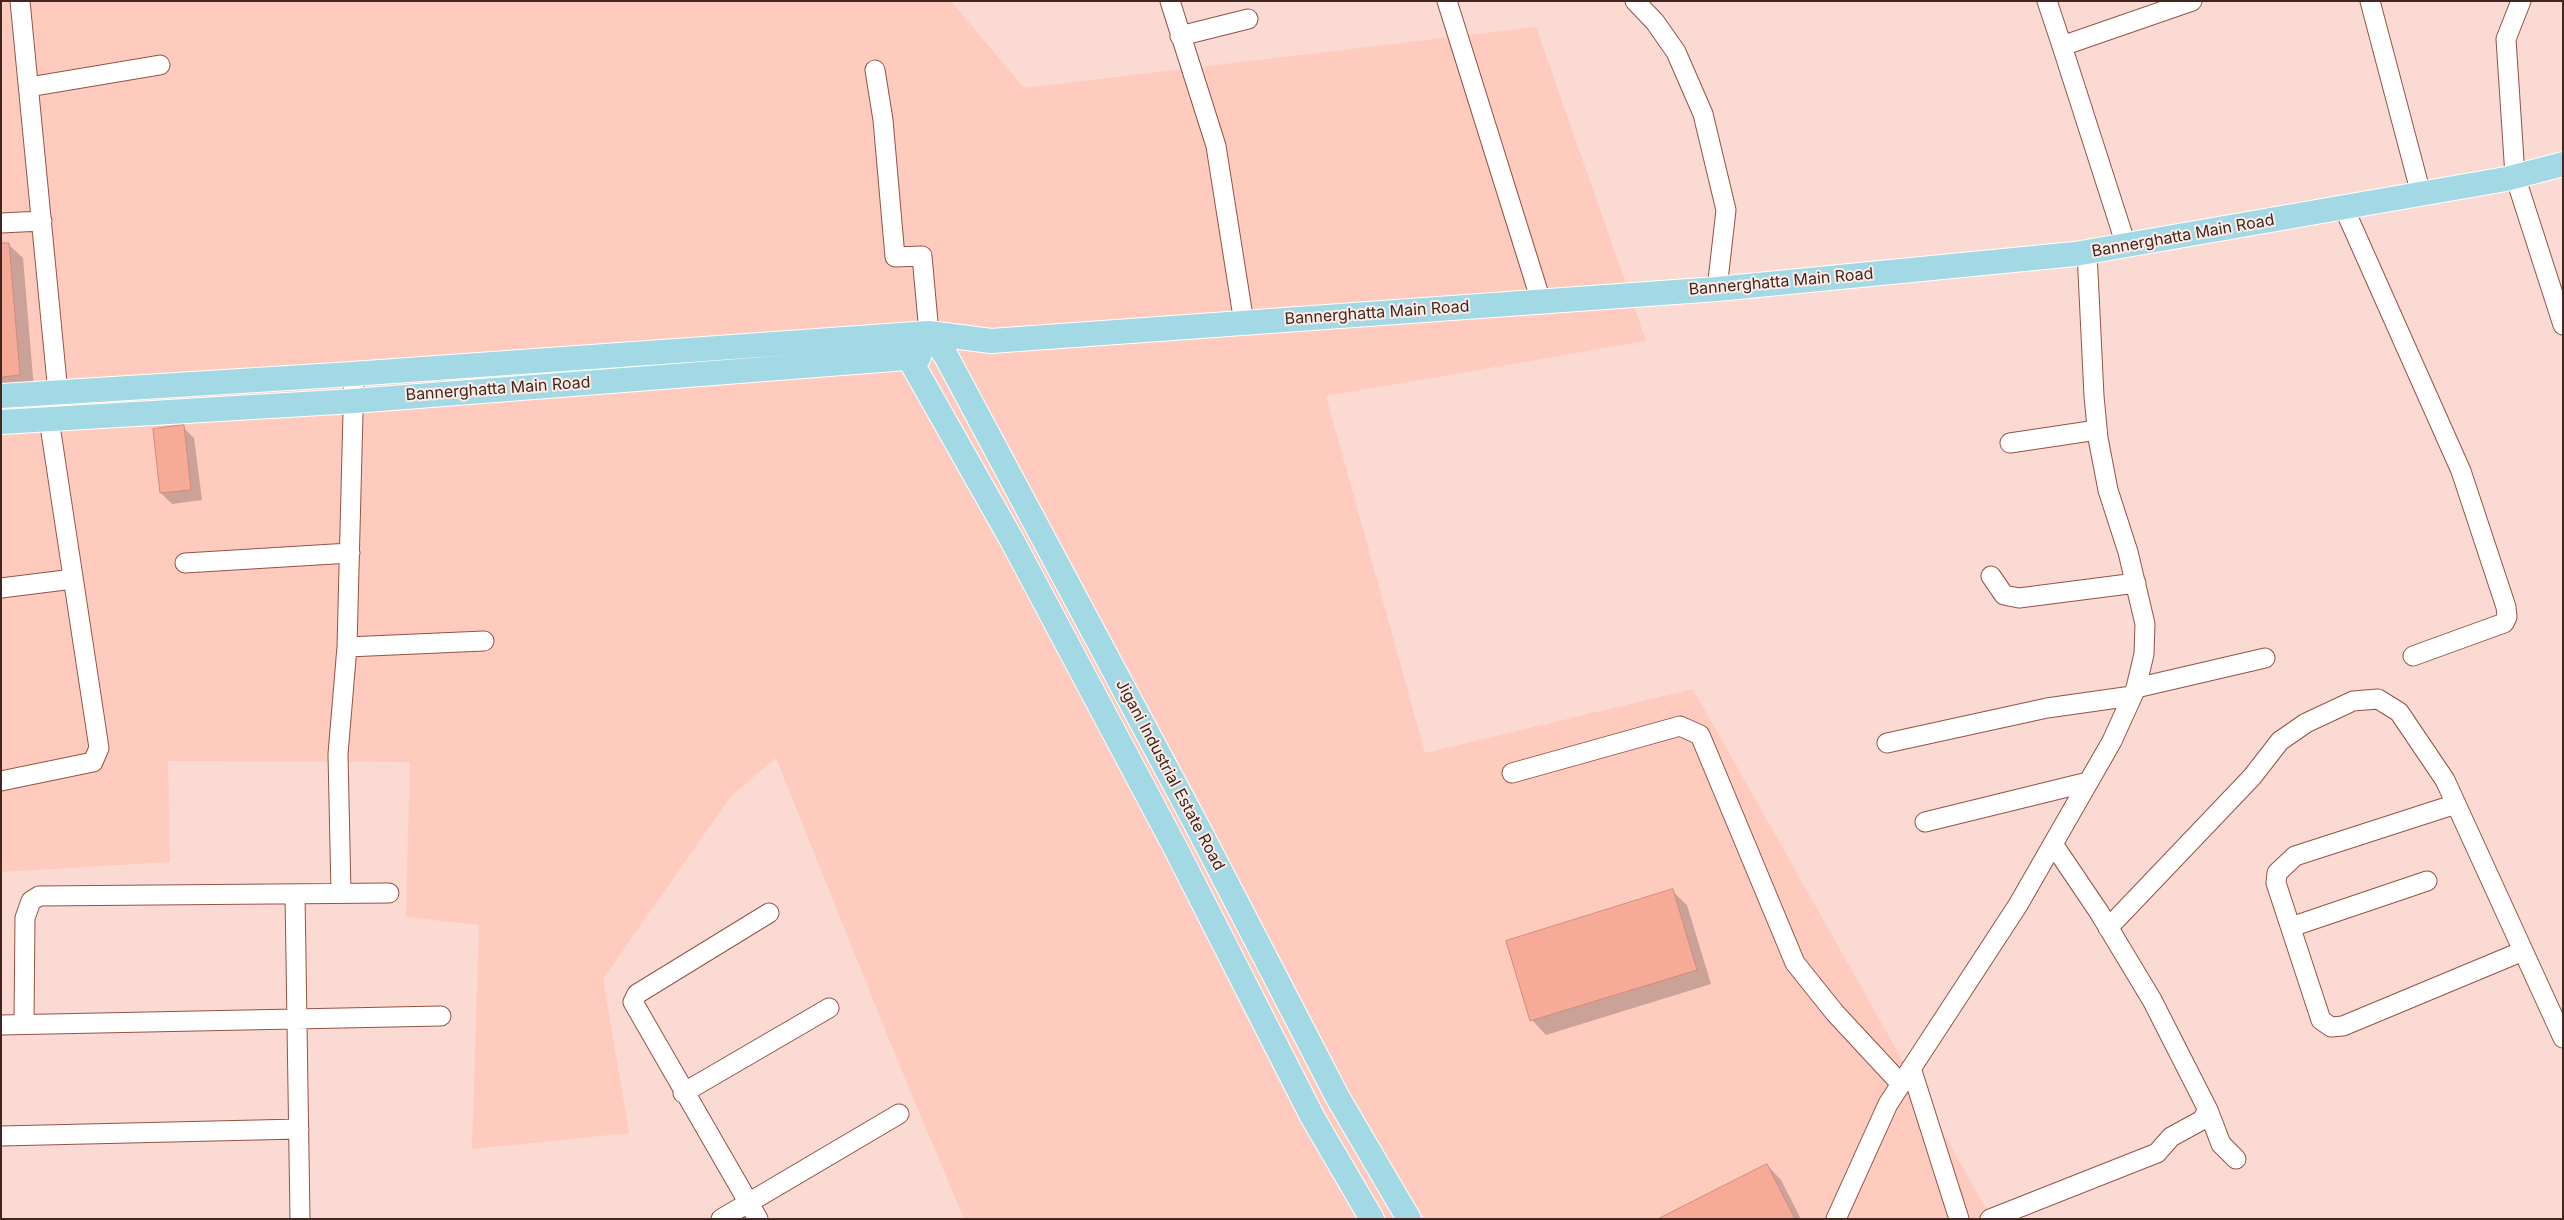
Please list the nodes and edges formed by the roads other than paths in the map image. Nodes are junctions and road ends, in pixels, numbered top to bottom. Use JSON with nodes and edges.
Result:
{"nodes":[{"id":1,"x":20,"y":1,"type":"edge"},
{"id":2,"x":1170,"y":1,"type":"edge"},
{"id":3,"x":1447,"y":1,"type":"edge"},
{"id":4,"x":1634,"y":1,"type":"edge"},
{"id":5,"x":2047,"y":1,"type":"edge"},
{"id":6,"x":2192,"y":1,"type":"edge"},
{"id":7,"x":2370,"y":1,"type":"edge"},
{"id":8,"x":2520,"y":1,"type":"edge"},
{"id":9,"x":1248,"y":19,"type":"dead end"},
{"id":10,"x":1180,"y":36,"type":"junction"},
{"id":11,"x":2062,"y":46,"type":"junction"},
{"id":12,"x":160,"y":65,"type":"dead end"},
{"id":13,"x":875,"y":70,"type":"dead end"},
{"id":14,"x":29,"y":87,"type":"junction"},
{"id":15,"x":2563,"y":164,"type":"edge"},
{"id":16,"x":2515,"y":176,"type":"junction"},
{"id":17,"x":2421,"y":194,"type":"junction"},
{"id":18,"x":2344,"y":208,"type":"junction"},
{"id":19,"x":42,"y":220,"type":"junction"},
{"id":20,"x":1,"y":223,"type":"edge"},
{"id":21,"x":2126,"y":245,"type":"junction"},
{"id":22,"x":2087,"y":252,"type":"junction"},
{"id":23,"x":1717,"y":288,"type":"junction"},
{"id":24,"x":1541,"y":302,"type":"junction"},
{"id":25,"x":1244,"y":323,"type":"junction"},
{"id":26,"x":2563,"y":325,"type":"edge"},
{"id":27,"x":929,"y":333,"type":"junction"},
{"id":28,"x":891,"y":336,"type":"junction"},
{"id":29,"x":991,"y":341,"type":"junction"},
{"id":30,"x":709,"y":349,"type":"junction"},
{"id":31,"x":946,"y":356,"type":"junction"},
{"id":32,"x":909,"y":358,"type":"junction"},
{"id":33,"x":713,"y":372,"type":"junction"},
{"id":34,"x":354,"y":374,"type":"junction"},
{"id":35,"x":58,"y":393,"type":"junction"},
{"id":36,"x":1,"y":396,"type":"edge"},
{"id":37,"x":354,"y":400,"type":"junction"},
{"id":38,"x":49,"y":419,"type":"junction"},
{"id":39,"x":1,"y":422,"type":"edge"},
{"id":40,"x":2097,"y":430,"type":"junction"},
{"id":41,"x":2010,"y":443,"type":"dead end"},
{"id":42,"x":350,"y":553,"type":"junction"},
{"id":43,"x":185,"y":563,"type":"dead end"},
{"id":44,"x":1991,"y":576,"type":"dead end"},
{"id":45,"x":73,"y":579,"type":"junction"},
{"id":46,"x":2136,"y":582,"type":"junction"},
{"id":47,"x":1,"y":588,"type":"edge"},
{"id":48,"x":484,"y":641,"type":"dead end"},
{"id":49,"x":346,"y":647,"type":"junction"},
{"id":50,"x":2413,"y":656,"type":"dead end"},
{"id":51,"x":2265,"y":658,"type":"dead end"},
{"id":52,"x":2134,"y":692,"type":"junction"},
{"id":53,"x":1887,"y":743,"type":"dead end"},
{"id":54,"x":1512,"y":773,"type":"dead end"},
{"id":55,"x":1,"y":781,"type":"edge"},
{"id":56,"x":2088,"y":782,"type":"junction"},
{"id":57,"x":2456,"y":804,"type":"junction"},
{"id":58,"x":1925,"y":822,"type":"dead end"},
{"id":59,"x":2053,"y":844,"type":"junction"},
{"id":60,"x":2427,"y":881,"type":"dead end"},
{"id":61,"x":389,"y":893,"type":"dead end"},
{"id":62,"x":295,"y":894,"type":"junction"},
{"id":63,"x":341,"y":894,"type":"junction"},
{"id":64,"x":769,"y":913,"type":"dead end"},
{"id":65,"x":2290,"y":927,"type":"junction"},
{"id":66,"x":2108,"y":928,"type":"junction"},
{"id":67,"x":2523,"y":951,"type":"junction"},
{"id":68,"x":829,"y":1008,"type":"dead end"},
{"id":69,"x":441,"y":1016,"type":"dead end"},
{"id":70,"x":298,"y":1020,"type":"junction"},
{"id":71,"x":24,"y":1023,"type":"junction"},
{"id":72,"x":1,"y":1025,"type":"edge"},
{"id":73,"x":2563,"y":1038,"type":"edge"},
{"id":74,"x":1911,"y":1068,"type":"junction"},
{"id":75,"x":1901,"y":1084,"type":"junction"},
{"id":76,"x":683,"y":1093,"type":"junction"},
{"id":77,"x":2208,"y":1110,"type":"junction"},
{"id":78,"x":899,"y":1114,"type":"dead end"},
{"id":79,"x":299,"y":1129,"type":"junction"},
{"id":80,"x":1,"y":1136,"type":"edge"},
{"id":81,"x":2236,"y":1159,"type":"dead end"},
{"id":82,"x":753,"y":1211,"type":"edge"},
{"id":83,"x":300,"y":1219,"type":"edge"},
{"id":84,"x":721,"y":1219,"type":"edge"},
{"id":85,"x":1372,"y":1219,"type":"edge"},
{"id":86,"x":1409,"y":1219,"type":"edge"},
{"id":87,"x":1836,"y":1219,"type":"edge"},
{"id":88,"x":1959,"y":1219,"type":"edge"},
{"id":89,"x":1990,"y":1219,"type":"edge"}],
"edges":[{"from":1,"to":14,"type":"street"},
{"from":2,"to":10,"type":"street"},
{"from":3,"to":24,"type":"street"},
{"from":4,"to":23,"type":"street"},
{"from":5,"to":11,"type":"street"},
{"from":6,"to":11,"type":"street"},
{"from":7,"to":17,"type":"street"},
{"from":8,"to":16,"type":"street"},
{"from":9,"to":10,"type":"street"},
{"from":10,"to":25,"type":"street"},
{"from":11,"to":21,"type":"street"},
{"from":12,"to":14,"type":"street"},
{"from":13,"to":27,"type":"street"},
{"from":14,"to":19,"type":"street"},
{"from":15,"to":16,"type":"main road","name":"Bannerghatta Main Road"},
{"from":16,"to":17,"type":"main road","name":"Bannerghatta Main Road"},
{"from":16,"to":26,"type":"street"},
{"from":17,"to":18,"type":"main road","name":"Bannerghatta Main Road"},
{"from":18,"to":21,"type":"main road","name":"Bannerghatta Main Road"},
{"from":18,"to":50,"type":"street"},
{"from":19,"to":20,"type":"street"},
{"from":19,"to":35,"type":"street"},
{"from":21,"to":22,"type":"main road","name":"Bannerghatta Main Road"},
{"from":22,"to":23,"type":"main road","name":"Bannerghatta Main Road"},
{"from":22,"to":40,"type":"street"},
{"from":23,"to":24,"type":"main road","name":"Bannerghatta Main Road"},
{"from":24,"to":25,"type":"main road","name":"Bannerghatta Main Road"},
{"from":25,"to":29,"type":"main road","name":"Bannerghatta Main Road"},
{"from":27,"to":28,"type":"main road","name":"Bannerghatta Main Road"},
{"from":27,"to":29,"type":"main road","name":"Bannerghatta Main Road"},
{"from":27,"to":31,"type":"main road","name":"Jigani Industrial Estate Road"},
{"from":28,"to":30,"type":"main road","name":"Bannerghatta Main Road"},
{"from":28,"to":32,"type":"main road","name":"Jigani Industrial Estate Road"},
{"from":29,"to":31,"type":"main road","name":"Bannerghatta Main Road"},
{"from":30,"to":33,"type":"main road"},
{"from":30,"to":34,"type":"main road","name":"Bannerghatta Main Road"},
{"from":31,"to":32,"type":"main road","name":"Bannerghatta Main Road"},
{"from":31,"to":86,"type":"main road","name":"Jigani Industrial Estate Road"},
{"from":32,"to":33,"type":"main road","name":"Bannerghatta Main Road"},
{"from":32,"to":85,"type":"main road","name":"Jigani Industrial Estate Road"},
{"from":33,"to":37,"type":"main road","name":"Bannerghatta Main Road"},
{"from":34,"to":35,"type":"main road","name":"Bannerghatta Main Road"},
{"from":34,"to":37,"type":"street"},
{"from":35,"to":36,"type":"main road","name":"Bannerghatta Main Road"},
{"from":37,"to":38,"type":"main road","name":"Bannerghatta Main Road"},
{"from":37,"to":42,"type":"street"},
{"from":38,"to":39,"type":"main road","name":"Bannerghatta Main Road"},
{"from":38,"to":45,"type":"street"},
{"from":40,"to":41,"type":"street"},
{"from":40,"to":46,"type":"street"},
{"from":42,"to":43,"type":"street"},
{"from":42,"to":49,"type":"street"},
{"from":44,"to":46,"type":"street"},
{"from":45,"to":47,"type":"street"},
{"from":45,"to":55,"type":"street"},
{"from":46,"to":52,"type":"street"},
{"from":48,"to":49,"type":"street"},
{"from":49,"to":63,"type":"street"},
{"from":51,"to":52,"type":"street"},
{"from":52,"to":53,"type":"street"},
{"from":52,"to":56,"type":"street"},
{"from":54,"to":75,"type":"street"},
{"from":56,"to":58,"type":"street"},
{"from":56,"to":59,"type":"street"},
{"from":57,"to":65,"type":"street"},
{"from":57,"to":66,"type":"street"},
{"from":57,"to":67,"type":"street"},
{"from":59,"to":66,"type":"street"},
{"from":59,"to":74,"type":"street"},
{"from":60,"to":65,"type":"street"},
{"from":61,"to":63,"type":"street"},
{"from":62,"to":63,"type":"street"},
{"from":62,"to":70,"type":"street"},
{"from":62,"to":71,"type":"street"},
{"from":64,"to":76,"type":"street"},
{"from":65,"to":67,"type":"street"},
{"from":66,"to":77,"type":"street"},
{"from":67,"to":73,"type":"street"},
{"from":68,"to":76,"type":"street"},
{"from":69,"to":70,"type":"street"},
{"from":70,"to":71,"type":"street"},
{"from":70,"to":79,"type":"street"},
{"from":71,"to":72,"type":"street"},
{"from":74,"to":75,"type":"street"},
{"from":74,"to":88,"type":"street"},
{"from":75,"to":87,"type":"street"},
{"from":76,"to":82,"type":"street"},
{"from":77,"to":81,"type":"street"},
{"from":77,"to":89,"type":"street"},
{"from":78,"to":82,"type":"street"},
{"from":79,"to":80,"type":"street"},
{"from":79,"to":83,"type":"street"},
{"from":82,"to":84,"type":"street"}]}
